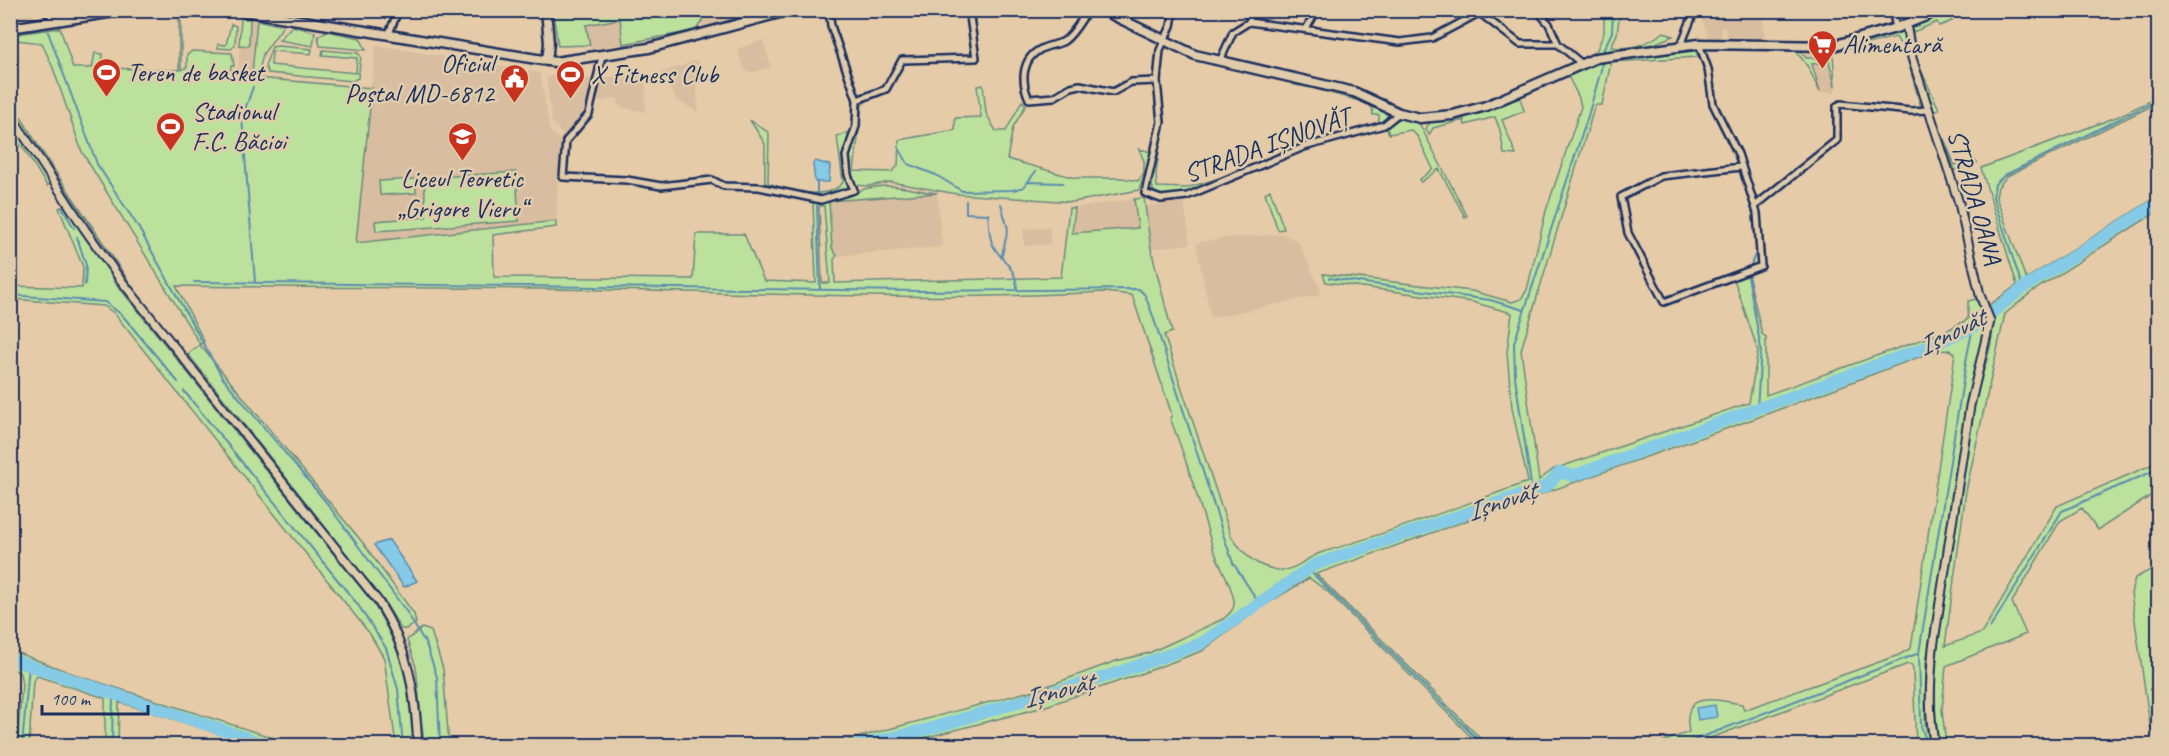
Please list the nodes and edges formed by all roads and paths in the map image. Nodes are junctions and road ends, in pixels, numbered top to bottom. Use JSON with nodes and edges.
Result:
{"nodes":[{"id":1,"x":48,"y":10,"type":"edge"},
{"id":2,"x":128,"y":10,"type":"edge"},
{"id":3,"x":237,"y":10,"type":"edge"},
{"id":4,"x":403,"y":10,"type":"edge"},
{"id":5,"x":546,"y":10,"type":"edge"},
{"id":6,"x":791,"y":10,"type":"edge"},
{"id":7,"x":829,"y":10,"type":"edge"},
{"id":8,"x":969,"y":10,"type":"edge"},
{"id":9,"x":1088,"y":10,"type":"edge"},
{"id":10,"x":1102,"y":10,"type":"edge"},
{"id":11,"x":1174,"y":10,"type":"edge"},
{"id":12,"x":1251,"y":10,"type":"edge"},
{"id":13,"x":1317,"y":10,"type":"edge"},
{"id":14,"x":1537,"y":10,"type":"edge"},
{"id":15,"x":1695,"y":10,"type":"edge"},
{"id":16,"x":1892,"y":10,"type":"edge"},
{"id":17,"x":1941,"y":10,"type":"edge"},
{"id":18,"x":1478,"y":12,"type":"edge"},
{"id":19,"x":1249,"y":22,"type":"junction"},
{"id":20,"x":55,"y":23,"type":"junction"},
{"id":21,"x":1906,"y":24,"type":"junction"},
{"id":22,"x":10,"y":28,"type":"edge"},
{"id":23,"x":1896,"y":28,"type":"junction"},
{"id":24,"x":1306,"y":29,"type":"junction"},
{"id":25,"x":388,"y":36,"type":"junction"},
{"id":26,"x":1163,"y":40,"type":"junction"},
{"id":27,"x":1558,"y":44,"type":"junction"},
{"id":28,"x":1699,"y":44,"type":"junction"},
{"id":29,"x":1681,"y":45,"type":"junction"},
{"id":30,"x":602,"y":56,"type":"junction"},
{"id":31,"x":547,"y":62,"type":"junction"},
{"id":32,"x":1219,"y":63,"type":"junction"},
{"id":33,"x":1582,"y":64,"type":"junction"},
{"id":34,"x":1157,"y":81,"type":"junction"},
{"id":35,"x":857,"y":100,"type":"junction"},
{"id":36,"x":1928,"y":110,"type":"junction"},
{"id":37,"x":1399,"y":112,"type":"junction"},
{"id":38,"x":10,"y":114,"type":"edge"},
{"id":39,"x":1741,"y":167,"type":"junction"},
{"id":40,"x":1755,"y":206,"type":"junction"},
{"id":41,"x":418,"y":746,"type":"edge"},
{"id":42,"x":1935,"y":746,"type":"edge"}],
"edges":[{"from":1,"to":20,"type":"street"},
{"from":2,"to":20,"type":"main road"},
{"from":3,"to":25,"type":"main road"},
{"from":4,"to":25,"type":"street"},
{"from":5,"to":31,"type":"main road"},
{"from":6,"to":30,"type":"main road"},
{"from":7,"to":35,"type":"street"},
{"from":8,"to":35,"type":"street"},
{"from":9,"to":34,"type":"street"},
{"from":10,"to":26,"type":"main road"},
{"from":11,"to":26,"type":"street"},
{"from":12,"to":19,"type":"street"},
{"from":13,"to":24,"type":"street"},
{"from":14,"to":27,"type":"street"},
{"from":15,"to":29,"type":"street"},
{"from":16,"to":23,"type":"street"},
{"from":17,"to":21,"type":"main road"},
{"from":18,"to":24,"type":"street"},
{"from":18,"to":27,"type":"street"},
{"from":19,"to":24,"type":"street"},
{"from":19,"to":32,"type":"street"},
{"from":20,"to":22,"type":"main road"},
{"from":21,"to":23,"type":"main road"},
{"from":21,"to":36,"type":"street","name":"STRADA OANA"},
{"from":23,"to":28,"type":"main road"},
{"from":25,"to":31,"type":"main road"},
{"from":26,"to":32,"type":"main road"},
{"from":26,"to":34,"type":"street"},
{"from":27,"to":33,"type":"street"},
{"from":28,"to":29,"type":"main road"},
{"from":28,"to":39,"type":"street"},
{"from":29,"to":33,"type":"main road"},
{"from":30,"to":31,"type":"main road"},
{"from":30,"to":35,"type":"street"},
{"from":32,"to":37,"type":"main road"},
{"from":33,"to":37,"type":"main road"},
{"from":34,"to":37,"type":"street","name":"STRADA IȘNOVĂȚ"},
{"from":36,"to":40,"type":"street","name":"STRADA OANA"},
{"from":36,"to":42,"type":"street","name":"STRADA OANA"},
{"from":38,"to":41,"type":"street"},
{"from":39,"to":40,"type":"street"},
{"from":39,"to":40,"type":"street"}]}
